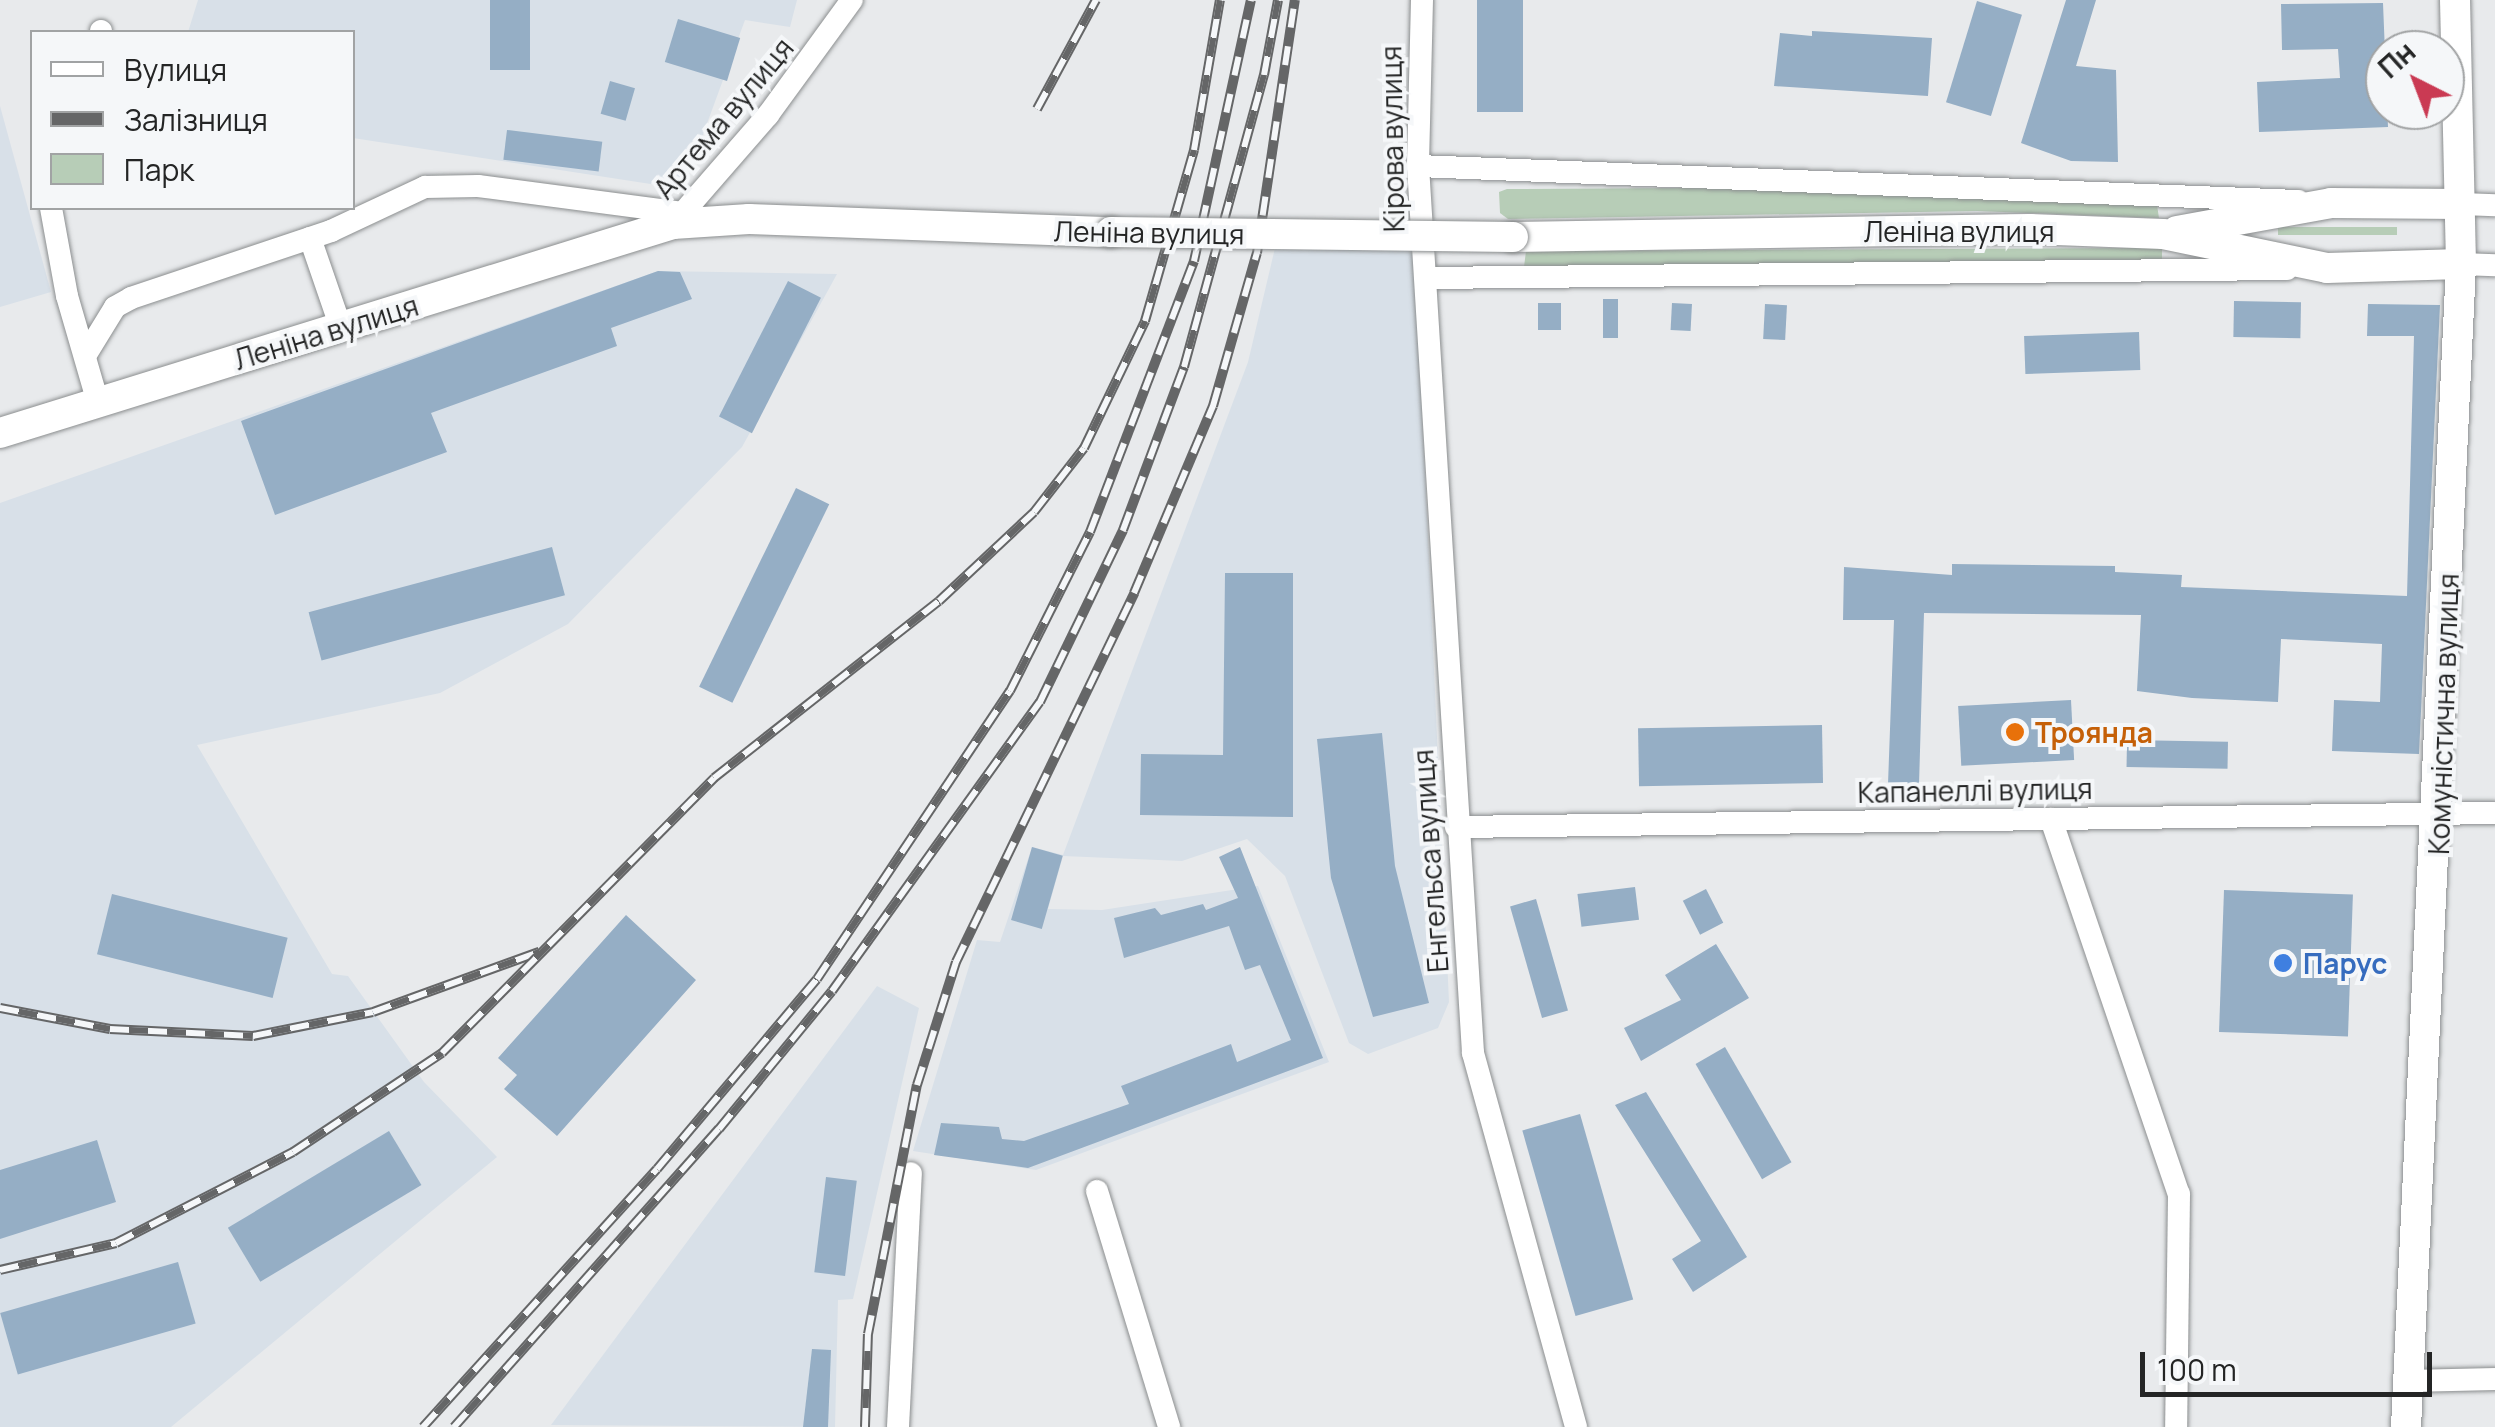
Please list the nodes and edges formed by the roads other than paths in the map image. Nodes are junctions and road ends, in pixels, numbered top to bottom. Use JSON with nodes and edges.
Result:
{"nodes":[{"id":1,"x":852,"y":0,"type":"edge"},
{"id":2,"x":1422,"y":0,"type":"edge"},
{"id":3,"x":2455,"y":0,"type":"edge"},
{"id":4,"x":1418,"y":166,"type":"junction"},
{"id":5,"x":2331,"y":203,"type":"junction"},
{"id":6,"x":2462,"y":204,"type":"junction"},
{"id":7,"x":2495,"y":205,"type":"edge"},
{"id":8,"x":51,"y":210,"type":"edge"},
{"id":9,"x":678,"y":219,"type":"junction"},
{"id":10,"x":2163,"y":234,"type":"junction"},
{"id":11,"x":310,"y":238,"type":"junction"},
{"id":12,"x":2461,"y":264,"type":"junction"},
{"id":13,"x":2495,"y":265,"type":"edge"},
{"id":14,"x":2327,"y":268,"type":"junction"},
{"id":15,"x":1426,"y":278,"type":"junction"},
{"id":16,"x":341,"y":328,"type":"junction"},
{"id":17,"x":84,"y":356,"type":"junction"},
{"id":18,"x":98,"y":403,"type":"junction"},
{"id":19,"x":0,"y":434,"type":"edge"},
{"id":20,"x":2439,"y":813,"type":"junction"},
{"id":21,"x":2495,"y":814,"type":"edge"},
{"id":22,"x":2050,"y":819,"type":"junction"},
{"id":23,"x":1456,"y":827,"type":"junction"},
{"id":24,"x":911,"y":1172,"type":"dead end"},
{"id":25,"x":1097,"y":1190,"type":"dead end"},
{"id":26,"x":2495,"y":1379,"type":"edge"},
{"id":27,"x":2409,"y":1381,"type":"junction"},
{"id":28,"x":898,"y":1427,"type":"edge"},
{"id":29,"x":1168,"y":1427,"type":"edge"},
{"id":30,"x":1576,"y":1427,"type":"edge"},
{"id":31,"x":2176,"y":1427,"type":"edge"},
{"id":32,"x":2406,"y":1427,"type":"edge"}],
"edges":[{"from":1,"to":9,"type":"street","name":"Артема вулиця"},
{"from":2,"to":4,"type":"street","name":"Кірова вулиця"},
{"from":3,"to":6,"type":"main road","name":"Комуністична вулиця"},
{"from":4,"to":5,"type":"street","name":"Леніна вулиця"},
{"from":4,"to":15,"type":"street","name":"Кірова вулиця"},
{"from":5,"to":6,"type":"main road"},
{"from":5,"to":10,"type":"main road"},
{"from":6,"to":7,"type":"street"},
{"from":6,"to":12,"type":"main road","name":"Комуністична вулиця"},
{"from":8,"to":17,"type":"street"},
{"from":9,"to":10,"type":"main road","name":"Леніна вулиця","bridge":true},
{"from":9,"to":11,"type":"street"},
{"from":9,"to":16,"type":"main road","name":"Леніна вулиця"},
{"from":10,"to":14,"type":"main road","name":"Леніна вулиця"},
{"from":11,"to":16,"type":"street"},
{"from":11,"to":17,"type":"street"},
{"from":12,"to":13,"type":"street","name":"Леніна вулиця"},
{"from":12,"to":14,"type":"main road","name":"Леніна вулиця"},
{"from":12,"to":20,"type":"main road","name":"Комуністична вулиця"},
{"from":14,"to":15,"type":"street","name":"Леніна вулиця"},
{"from":15,"to":23,"type":"street","name":"Енгельса вулиця"},
{"from":16,"to":18,"type":"main road","name":"Леніна вулиця"},
{"from":17,"to":18,"type":"street"},
{"from":18,"to":19,"type":"main road","name":"Леніна вулиця"},
{"from":20,"to":21,"type":"street","name":"Капанеллі вулиця"},
{"from":20,"to":22,"type":"street","name":"Капанеллі вулиця"},
{"from":20,"to":27,"type":"main road","name":"Комуністична вулиця"},
{"from":22,"to":23,"type":"street","name":"Капанеллі вулиця"},
{"from":22,"to":31,"type":"street"},
{"from":23,"to":30,"type":"street","name":"Енгельса вулиця"},
{"from":24,"to":28,"type":"street"},
{"from":25,"to":29,"type":"street"},
{"from":26,"to":27,"type":"street"},
{"from":27,"to":32,"type":"main road","name":"Комуністична вулиця"}]}
